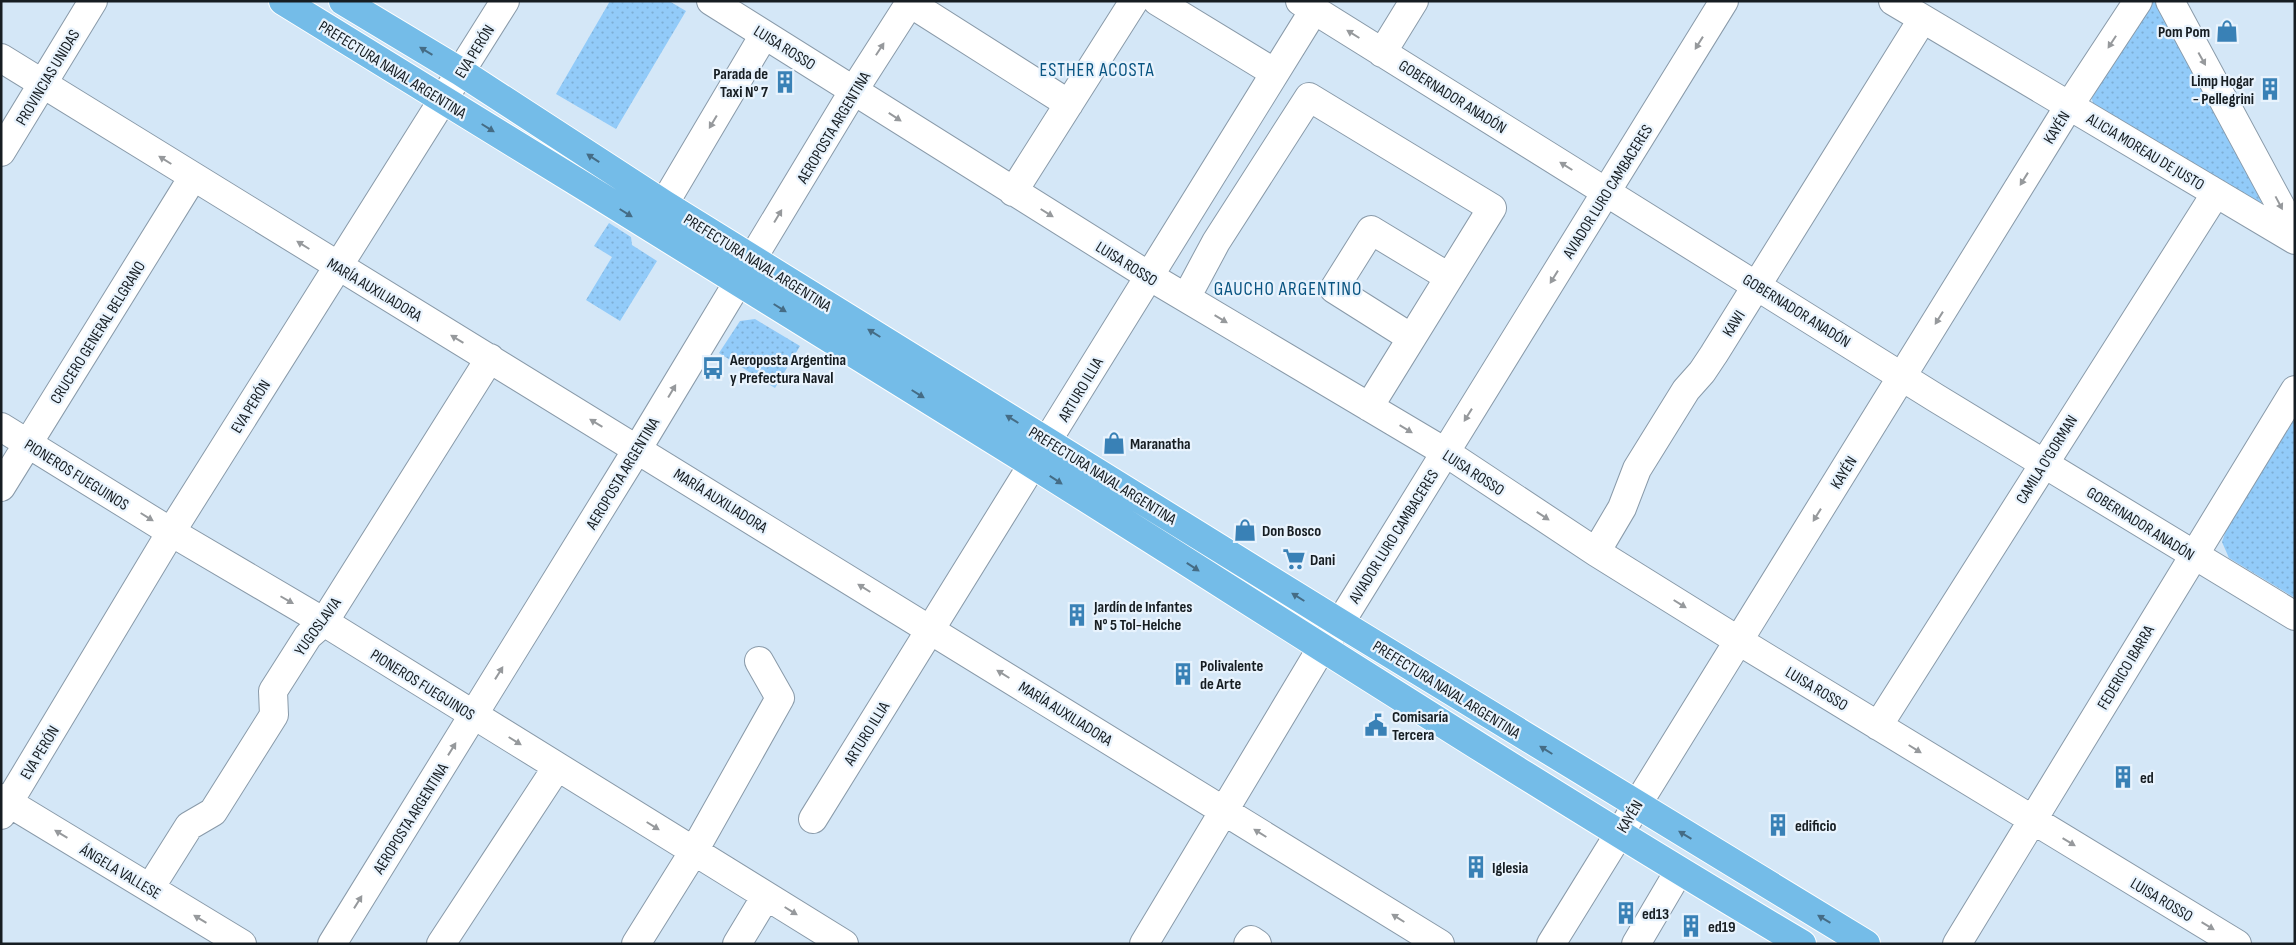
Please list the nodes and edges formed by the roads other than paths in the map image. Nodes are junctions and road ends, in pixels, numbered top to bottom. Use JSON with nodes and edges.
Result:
{"nodes":[{"id":1,"x":93,"y":1,"type":"edge"},
{"id":2,"x":282,"y":1,"type":"edge"},
{"id":3,"x":343,"y":1,"type":"edge"},
{"id":4,"x":505,"y":1,"type":"edge"},
{"id":5,"x":711,"y":1,"type":"edge"},
{"id":6,"x":1134,"y":1,"type":"edge"},
{"id":7,"x":1157,"y":1,"type":"edge"},
{"id":8,"x":1414,"y":1,"type":"edge"},
{"id":9,"x":1724,"y":1,"type":"edge"},
{"id":10,"x":1893,"y":1,"type":"edge"},
{"id":11,"x":2138,"y":1,"type":"edge"},
{"id":12,"x":2170,"y":1,"type":"edge"},
{"id":13,"x":911,"y":2,"type":"edge"},
{"id":14,"x":1307,"y":5,"type":"edge"},
{"id":15,"x":1922,"y":20,"type":"junction"},
{"id":16,"x":764,"y":35,"type":"junction"},
{"id":17,"x":1382,"y":53,"type":"junction"},
{"id":18,"x":1,"y":58,"type":"edge"},
{"id":19,"x":461,"y":72,"type":"junction"},
{"id":20,"x":1275,"y":73,"type":"junction"},
{"id":21,"x":44,"y":84,"type":"junction"},
{"id":22,"x":854,"y":90,"type":"junction"},
{"id":23,"x":443,"y":100,"type":"junction"},
{"id":24,"x":1069,"y":104,"type":"junction"},
{"id":25,"x":2069,"y":106,"type":"junction"},
{"id":26,"x":1,"y":152,"type":"edge"},
{"id":27,"x":193,"y":177,"type":"junction"},
{"id":28,"x":1607,"y":191,"type":"junction"},
{"id":29,"x":1013,"y":192,"type":"junction"},
{"id":30,"x":2216,"y":193,"type":"junction"},
{"id":31,"x":664,"y":204,"type":"junction"},
{"id":32,"x":2295,"y":233,"type":"edge"},
{"id":33,"x":2295,"y":240,"type":"edge"},
{"id":34,"x":753,"y":258,"type":"junction"},
{"id":35,"x":339,"y":267,"type":"junction"},
{"id":36,"x":1149,"y":276,"type":"junction"},
{"id":37,"x":1448,"y":276,"type":"junction"},
{"id":38,"x":738,"y":282,"type":"junction"},
{"id":39,"x":1757,"y":285,"type":"junction"},
{"id":40,"x":1186,"y":298,"type":"junction"},
{"id":41,"x":1410,"y":337,"type":"junction"},
{"id":42,"x":490,"y":358,"type":"junction"},
{"id":43,"x":1902,"y":377,"type":"junction"},
{"id":44,"x":2295,"y":390,"type":"edge"},
{"id":45,"x":1369,"y":407,"type":"junction"},
{"id":46,"x":1,"y":427,"type":"edge"},
{"id":47,"x":1049,"y":442,"type":"junction"},
{"id":48,"x":28,"y":444,"type":"junction"},
{"id":49,"x":638,"y":448,"type":"junction"},
{"id":50,"x":1445,"y":452,"type":"junction"},
{"id":51,"x":2044,"y":463,"type":"junction"},
{"id":52,"x":1032,"y":464,"type":"junction"},
{"id":53,"x":1,"y":487,"type":"edge"},
{"id":54,"x":171,"y":532,"type":"junction"},
{"id":55,"x":1596,"y":552,"type":"junction"},
{"id":56,"x":2194,"y":555,"type":"junction"},
{"id":57,"x":2295,"y":616,"type":"edge"},
{"id":58,"x":324,"y":622,"type":"junction"},
{"id":59,"x":1340,"y":622,"type":"junction"},
{"id":60,"x":930,"y":629,"type":"junction"},
{"id":61,"x":1739,"y":641,"type":"junction"},
{"id":62,"x":1321,"y":649,"type":"junction"},
{"id":63,"x":759,"y":661,"type":"dead end"},
{"id":64,"x":473,"y":715,"type":"junction"},
{"id":65,"x":1878,"y":726,"type":"junction"},
{"id":66,"x":557,"y":767,"type":"junction"},
{"id":67,"x":4,"y":805,"type":"edge"},
{"id":68,"x":1635,"y":805,"type":"junction"},
{"id":69,"x":1225,"y":811,"type":"junction"},
{"id":70,"x":813,"y":819,"type":"dead end"},
{"id":71,"x":2032,"y":820,"type":"junction"},
{"id":72,"x":1618,"y":833,"type":"junction"},
{"id":73,"x":694,"y":851,"type":"junction"},
{"id":74,"x":1680,"y":871,"type":"junction"},
{"id":75,"x":150,"y":888,"type":"junction"},
{"id":76,"x":766,"y":896,"type":"junction"},
{"id":77,"x":242,"y":944,"type":"edge"},
{"id":78,"x":332,"y":944,"type":"edge"},
{"id":79,"x":441,"y":944,"type":"edge"},
{"id":80,"x":636,"y":944,"type":"edge"},
{"id":81,"x":737,"y":944,"type":"edge"},
{"id":82,"x":844,"y":944,"type":"edge"},
{"id":83,"x":1144,"y":944,"type":"edge"},
{"id":84,"x":1248,"y":944,"type":"edge"},
{"id":85,"x":1257,"y":944,"type":"edge"},
{"id":86,"x":1440,"y":944,"type":"edge"},
{"id":87,"x":1551,"y":944,"type":"edge"},
{"id":88,"x":1636,"y":944,"type":"edge"},
{"id":89,"x":1802,"y":944,"type":"edge"},
{"id":90,"x":1866,"y":944,"type":"edge"},
{"id":91,"x":1957,"y":944,"type":"edge"},
{"id":92,"x":2237,"y":944,"type":"edge"}],
"edges":[{"from":1,"to":21,"type":"street","name":"PROVINCIAS UNIDAS"},
{"from":2,"to":23,"type":"main road","name":"PREFECTURA NAVAL ARGENTINA"},
{"from":19,"to":3,"type":"main road","name":"PREFECTURA NAVAL ARGENTINA","one_way":true},
{"from":4,"to":19,"type":"street","name":"EVA PERÓN"},
{"from":5,"to":16,"type":"street","name":"LUISA ROSSO"},
{"from":6,"to":24,"type":"street"},
{"from":7,"to":20,"type":"street"},
{"from":8,"to":17,"type":"street"},
{"from":9,"to":28,"type":"street","name":"AVIADOR LURO CAMBACERES","one_way":true},
{"from":10,"to":15,"type":"street","name":"ALICIA MOREAU DE JUSTO"},
{"from":11,"to":25,"type":"street","name":"KAYÉN","one_way":true},
{"from":12,"to":32,"type":"street","one_way":true},
{"from":22,"to":13,"type":"street","name":"AEROPOSTA ARGENTINA","one_way":true},
{"from":13,"to":24,"type":"street"},
{"from":17,"to":14,"type":"street","name":"GOBERNADOR ANADÓN","one_way":true},
{"from":14,"to":20,"type":"street","name":"ARTURO ILLIA"},
{"from":15,"to":25,"type":"street","name":"ALICIA MOREAU DE JUSTO"},
{"from":15,"to":39,"type":"street","name":"KAWI"},
{"from":16,"to":22,"type":"street","name":"LUISA ROSSO"},
{"from":16,"to":31,"type":"street","one_way":true},
{"from":28,"to":17,"type":"street","name":"GOBERNADOR ANADÓN","one_way":true},
{"from":18,"to":21,"type":"street","name":"MARÍA AUXILIADORA"},
{"from":19,"to":23,"type":"street","name":"EVA PERÓN"},
{"from":31,"to":19,"type":"main road","name":"PREFECTURA NAVAL ARGENTINA","one_way":true},
{"from":20,"to":36,"type":"street","name":"ARTURO ILLIA"},
{"from":21,"to":26,"type":"street","name":"PROVINCIAS UNIDAS"},
{"from":27,"to":21,"type":"street","name":"MARÍA AUXILIADORA","one_way":true},
{"from":22,"to":29,"type":"street","name":"LUISA ROSSO","one_way":true},
{"from":34,"to":22,"type":"street","name":"AEROPOSTA ARGENTINA","one_way":true},
{"from":23,"to":35,"type":"street","name":"EVA PERÓN"},
{"from":23,"to":38,"type":"main road","name":"PREFECTURA NAVAL ARGENTINA","one_way":true},
{"from":24,"to":29,"type":"street"},
{"from":25,"to":30,"type":"street","name":"ALICIA MOREAU DE JUSTO"},
{"from":25,"to":43,"type":"street","name":"KAYÉN","one_way":true},
{"from":35,"to":27,"type":"street","name":"MARÍA AUXILIADORA","one_way":true},
{"from":27,"to":48,"type":"street","name":"CRUCERO GENERAL BELGRANO"},
{"from":28,"to":39,"type":"street","name":"GOBERNADOR ANADÓN"},
{"from":28,"to":50,"type":"street","name":"AVIADOR LURO CAMBACERES","one_way":true},
{"from":29,"to":36,"type":"street","name":"LUISA ROSSO","one_way":true},
{"from":30,"to":33,"type":"street","name":"ALICIA MOREAU DE JUSTO"},
{"from":30,"to":51,"type":"street","name":"CAMILA O'GORMAN"},
{"from":31,"to":34,"type":"main road","name":"PREFECTURA NAVAL ARGENTINA"},
{"from":34,"to":38,"type":"street","name":"AEROPOSTA ARGENTINA"},
{"from":47,"to":34,"type":"main road","name":"PREFECTURA NAVAL ARGENTINA","one_way":true},
{"from":42,"to":35,"type":"street","name":"MARÍA AUXILIADORA","one_way":true},
{"from":35,"to":54,"type":"street","name":"EVA PERÓN"},
{"from":36,"to":40,"type":"street","name":"LUISA ROSSO"},
{"from":36,"to":47,"type":"street","name":"ARTURO ILLIA"},
{"from":37,"to":40,"type":"street"},
{"from":37,"to":41,"type":"street"},
{"from":37,"to":41,"type":"street"},
{"from":49,"to":38,"type":"street","name":"AEROPOSTA ARGENTINA","one_way":true},
{"from":38,"to":52,"type":"main road","name":"PREFECTURA NAVAL ARGENTINA","one_way":true},
{"from":39,"to":43,"type":"street","name":"GOBERNADOR ANADÓN"},
{"from":39,"to":55,"type":"street","name":"KAWI"},
{"from":40,"to":45,"type":"street","name":"LUISA ROSSO","one_way":true},
{"from":41,"to":45,"type":"street"},
{"from":49,"to":42,"type":"street","name":"MARÍA AUXILIADORA","one_way":true},
{"from":42,"to":58,"type":"street","name":"YUGOSLAVIA"},
{"from":43,"to":51,"type":"street","name":"GOBERNADOR ANADÓN"},
{"from":43,"to":61,"type":"street","name":"KAYÉN","one_way":true},
{"from":44,"to":56,"type":"street","name":"FEDERICO IBARRA"},
{"from":45,"to":50,"type":"street","name":"LUISA ROSSO","one_way":true},
{"from":46,"to":48,"type":"street","name":"PIONEROS FUEGUINOS"},
{"from":47,"to":52,"type":"street","name":"ARTURO ILLIA"},
{"from":59,"to":47,"type":"main road","name":"PREFECTURA NAVAL ARGENTINA","one_way":true},
{"from":48,"to":53,"type":"street","name":"CRUCERO GENERAL BELGRANO"},
{"from":48,"to":54,"type":"street","name":"PIONEROS FUEGUINOS","one_way":true},
{"from":60,"to":49,"type":"street","name":"MARÍA AUXILIADORA","one_way":true},
{"from":64,"to":49,"type":"street","name":"AEROPOSTA ARGENTINA","one_way":true},
{"from":50,"to":55,"type":"street","name":"LUISA ROSSO","one_way":true},
{"from":50,"to":59,"type":"street","name":"AVIADOR LURO CAMBACERES"},
{"from":51,"to":56,"type":"street","name":"GOBERNADOR ANADÓN"},
{"from":51,"to":65,"type":"street","name":"CAMILA O'GORMAN"},
{"from":52,"to":60,"type":"street","name":"ARTURO ILLIA"},
{"from":52,"to":62,"type":"main road","name":"PREFECTURA NAVAL ARGENTINA","one_way":true},
{"from":54,"to":58,"type":"street","name":"PIONEROS FUEGUINOS","one_way":true},
{"from":54,"to":67,"type":"street","name":"EVA PERÓN"},
{"from":55,"to":61,"type":"street","name":"LUISA ROSSO","one_way":true},
{"from":56,"to":57,"type":"street","name":"GOBERNADOR ANADÓN"},
{"from":56,"to":71,"type":"street","name":"FEDERICO IBARRA"},
{"from":58,"to":64,"type":"street","name":"PIONEROS FUEGUINOS"},
{"from":58,"to":75,"type":"street","name":"YUGOSLAVIA"},
{"from":59,"to":62,"type":"street","name":"AVIADOR LURO CAMBACERES"},
{"from":68,"to":59,"type":"main road","name":"PREFECTURA NAVAL ARGENTINA","one_way":true},
{"from":69,"to":60,"type":"street","name":"MARÍA AUXILIADORA","one_way":true},
{"from":60,"to":70,"type":"street","name":"ARTURO ILLIA"},
{"from":61,"to":65,"type":"street","name":"LUISA ROSSO"},
{"from":61,"to":68,"type":"street","name":"KAYÉN"},
{"from":62,"to":69,"type":"street","name":"AVIADOR LURO CAMBACERES"},
{"from":62,"to":72,"type":"main road","name":"PREFECTURA NAVAL ARGENTINA"},
{"from":63,"to":73,"type":"street"},
{"from":64,"to":66,"type":"street","name":"PIONEROS FUEGUINOS","one_way":true},
{"from":78,"to":64,"type":"street","name":"AEROPOSTA ARGENTINA","one_way":true},
{"from":65,"to":71,"type":"street","name":"LUISA ROSSO","one_way":true},
{"from":66,"to":73,"type":"street","name":"PIONEROS FUEGUINOS","one_way":true},
{"from":66,"to":79,"type":"street"},
{"from":75,"to":67,"type":"street","name":"ÁNGELA VALLESE","one_way":true},
{"from":68,"to":72,"type":"street","name":"KAYÉN"},
{"from":90,"to":68,"type":"main road","name":"PREFECTURA NAVAL ARGENTINA","one_way":true},
{"from":69,"to":83,"type":"street","name":"AVIADOR LURO CAMBACERES"},
{"from":86,"to":69,"type":"street","name":"MARÍA AUXILIADORA","one_way":true},
{"from":71,"to":91,"type":"street","name":"FEDERICO IBARRA"},
{"from":71,"to":92,"type":"street","name":"LUISA ROSSO","one_way":true},
{"from":72,"to":74,"type":"main road","name":"PREFECTURA NAVAL ARGENTINA"},
{"from":72,"to":87,"type":"street","name":"KAYÉN"},
{"from":73,"to":76,"type":"street","name":"PIONEROS FUEGUINOS"},
{"from":73,"to":80,"type":"street"},
{"from":74,"to":88,"type":"street"},
{"from":74,"to":89,"type":"main road","name":"PREFECTURA NAVAL ARGENTINA"},
{"from":77,"to":75,"type":"street","name":"ÁNGELA VALLESE","one_way":true},
{"from":76,"to":81,"type":"street"},
{"from":76,"to":82,"type":"street","name":"PIONEROS FUEGUINOS","one_way":true},
{"from":84,"to":85,"type":"street"}]}
